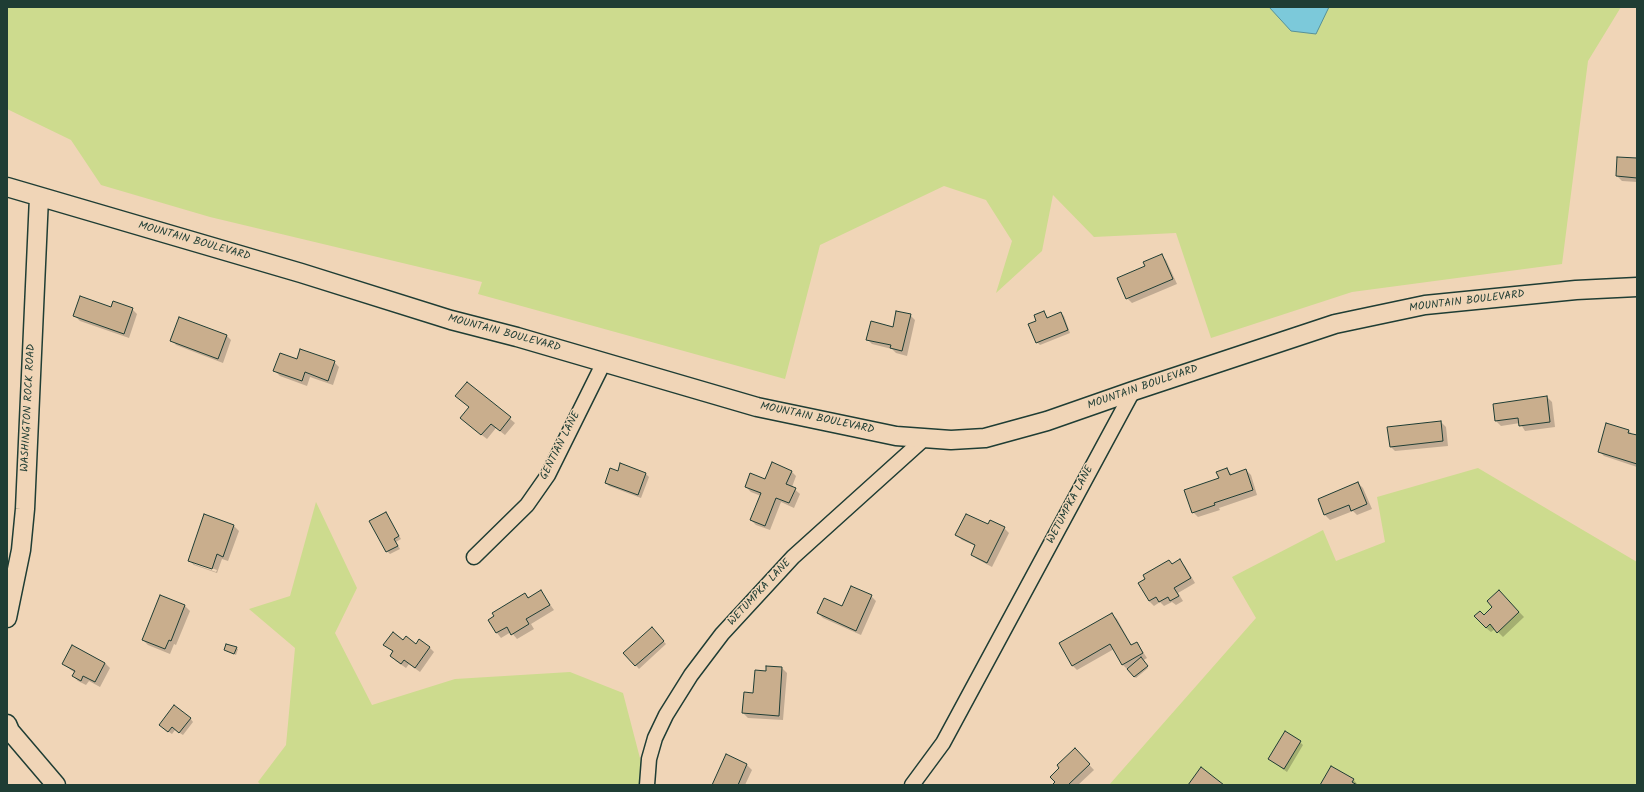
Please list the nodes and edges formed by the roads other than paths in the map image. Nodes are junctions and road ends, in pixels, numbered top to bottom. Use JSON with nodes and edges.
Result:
{"nodes":[{"id":1,"x":7,"y":187,"type":"edge"},
{"id":2,"x":39,"y":197,"type":"junction"},
{"id":3,"x":1637,"y":287,"type":"edge"},
{"id":4,"x":604,"y":362,"type":"junction"},
{"id":5,"x":1133,"y":391,"type":"junction"},
{"id":6,"x":925,"y":438,"type":"junction"},
{"id":7,"x":474,"y":557,"type":"dead end"},
{"id":8,"x":7,"y":618,"type":"edge"},
{"id":9,"x":8,"y":729,"type":"edge"},
{"id":10,"x":56,"y":785,"type":"edge"},
{"id":11,"x":647,"y":785,"type":"edge"},
{"id":12,"x":912,"y":785,"type":"edge"}],
"edges":[{"from":1,"to":2,"type":"street","name":"MOUNTAIN BOULEVARD"},
{"from":2,"to":4,"type":"street","name":"MOUNTAIN BOULEVARD"},
{"from":2,"to":8,"type":"street","name":"WASHINGTON ROCK ROAD"},
{"from":3,"to":5,"type":"street","name":"MOUNTAIN BOULEVARD"},
{"from":4,"to":6,"type":"street","name":"MOUNTAIN BOULEVARD"},
{"from":4,"to":7,"type":"street","name":"GENTIAN LANE"},
{"from":5,"to":6,"type":"street","name":"MOUNTAIN BOULEVARD"},
{"from":5,"to":12,"type":"street","name":"WETUMPKA LANE"},
{"from":6,"to":11,"type":"street","name":"WETUMPKA LANE"},
{"from":9,"to":10,"type":"street"}]}
